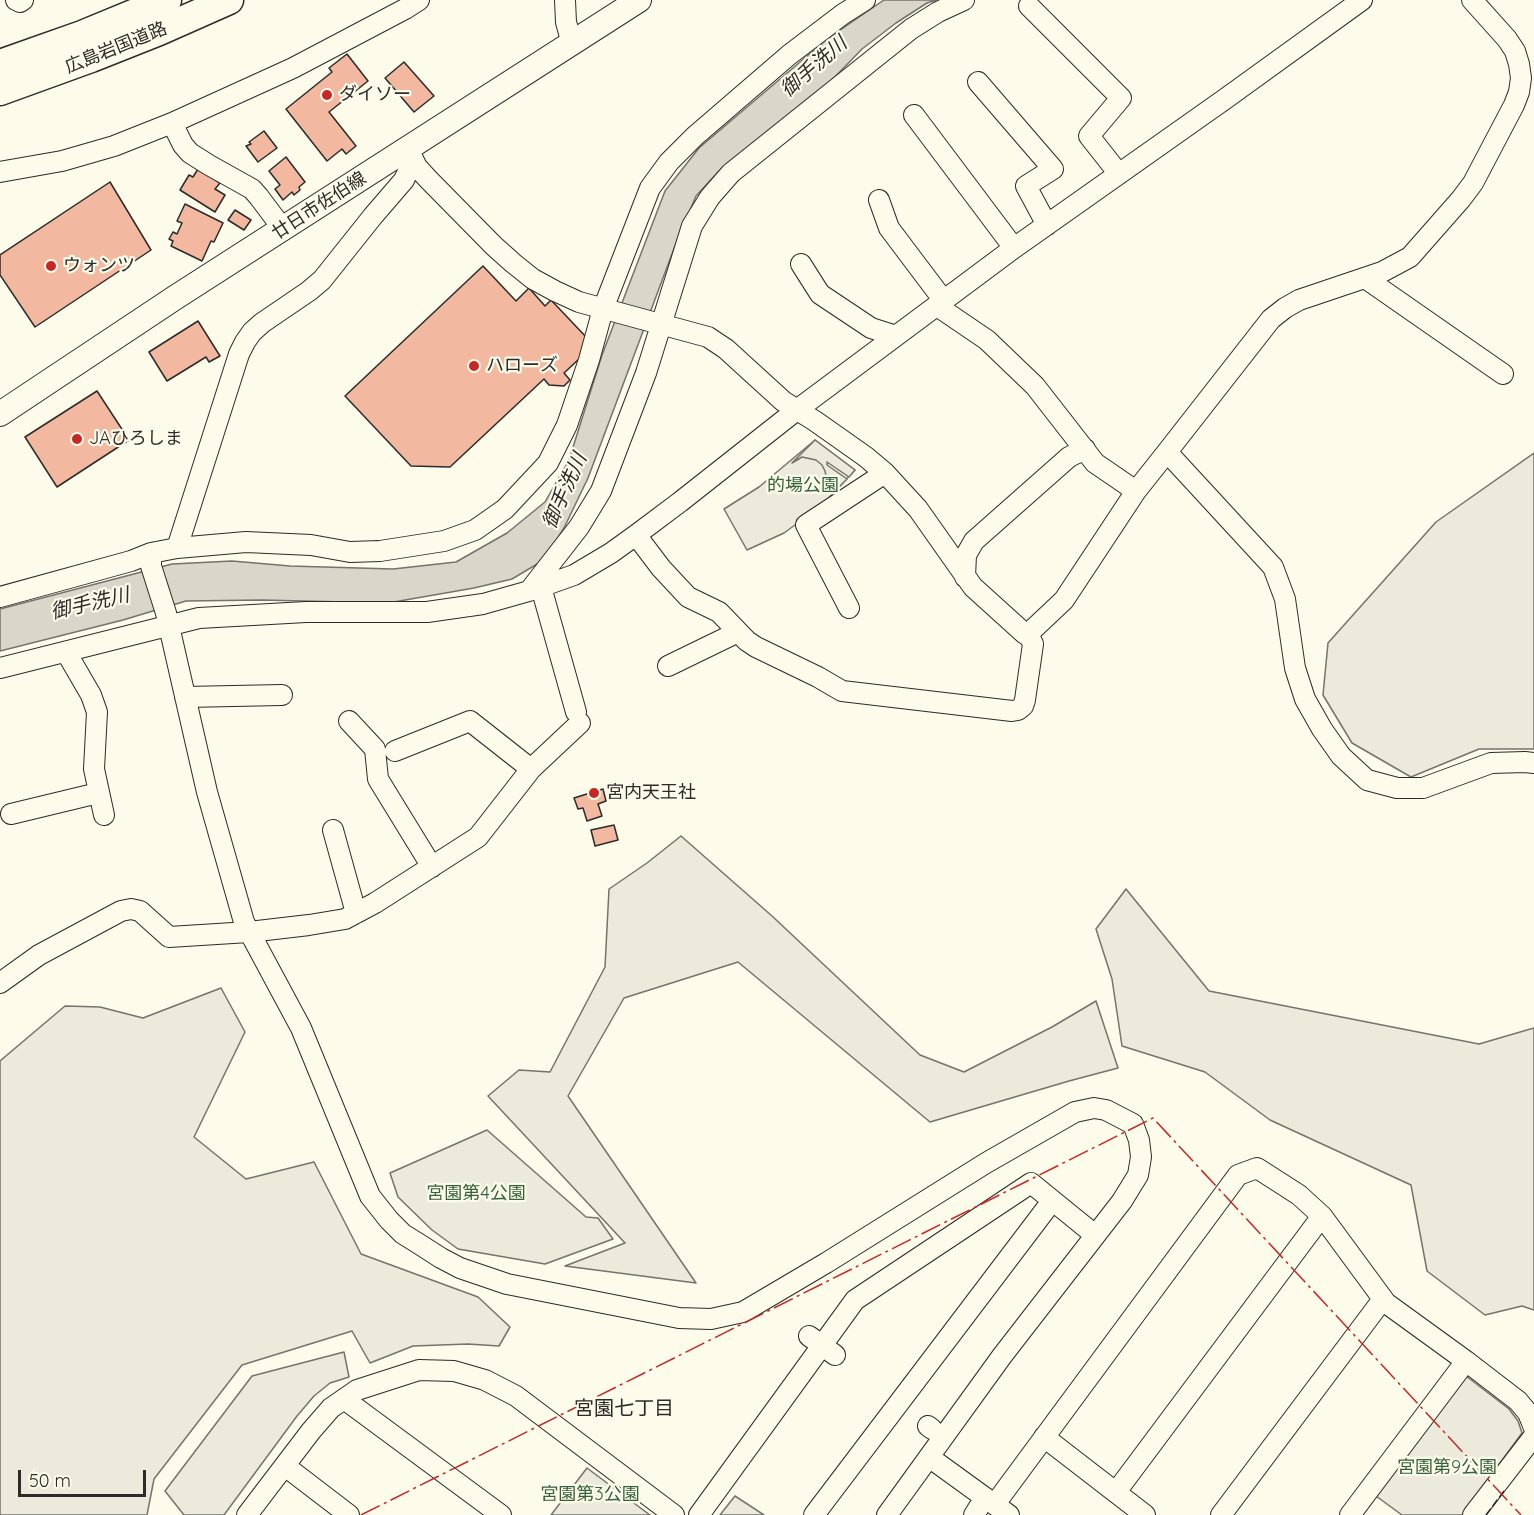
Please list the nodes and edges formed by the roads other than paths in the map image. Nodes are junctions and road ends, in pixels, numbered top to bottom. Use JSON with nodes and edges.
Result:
{"nodes":[{"id":1,"x":16,"y":0,"type":"edge"},
{"id":2,"x":23,"y":0,"type":"edge"},
{"id":3,"x":166,"y":0,"type":"edge"},
{"id":4,"x":229,"y":0,"type":"edge"},
{"id":5,"x":419,"y":0,"type":"edge"},
{"id":6,"x":565,"y":0,"type":"edge"},
{"id":7,"x":639,"y":0,"type":"edge"},
{"id":8,"x":865,"y":0,"type":"edge"},
{"id":9,"x":964,"y":0,"type":"edge"},
{"id":10,"x":1362,"y":0,"type":"edge"},
{"id":11,"x":1472,"y":0,"type":"edge"},
{"id":12,"x":1029,"y":6,"type":"dead end"},
{"id":13,"x":572,"y":44,"type":"junction"},
{"id":14,"x":0,"y":64,"type":"edge"},
{"id":15,"x":978,"y":82,"type":"dead end"},
{"id":16,"x":0,"y":91,"type":"edge"},
{"id":17,"x":914,"y":115,"type":"dead end"},
{"id":18,"x":172,"y":123,"type":"junction"},
{"id":19,"x":410,"y":154,"type":"junction"},
{"id":20,"x":0,"y":172,"type":"edge"},
{"id":21,"x":1119,"y":174,"type":"junction"},
{"id":22,"x":879,"y":200,"type":"dead end"},
{"id":23,"x":1047,"y":225,"type":"junction"},
{"id":24,"x":283,"y":229,"type":"junction"},
{"id":25,"x":1014,"y":248,"type":"junction"},
{"id":26,"x":801,"y":264,"type":"dead end"},
{"id":27,"x":1365,"y":278,"type":"junction"},
{"id":28,"x":940,"y":303,"type":"junction"},
{"id":29,"x":607,"y":310,"type":"junction"},
{"id":30,"x":659,"y":324,"type":"junction"},
{"id":31,"x":896,"y":336,"type":"junction"},
{"id":32,"x":1503,"y":374,"type":"dead end"},
{"id":33,"x":798,"y":410,"type":"junction"},
{"id":34,"x":0,"y":414,"type":"edge"},
{"id":35,"x":1085,"y":449,"type":"junction"},
{"id":36,"x":1167,"y":452,"type":"junction"},
{"id":37,"x":885,"y":473,"type":"junction"},
{"id":38,"x":1136,"y":491,"type":"junction"},
{"id":39,"x":636,"y":535,"type":"junction"},
{"id":40,"x":177,"y":548,"type":"junction"},
{"id":41,"x":151,"y":560,"type":"junction"},
{"id":42,"x":965,"y":577,"type":"junction"},
{"id":43,"x":535,"y":589,"type":"junction"},
{"id":44,"x":0,"y":597,"type":"edge"},
{"id":45,"x":849,"y":608,"type":"dead end"},
{"id":46,"x":168,"y":619,"type":"junction"},
{"id":47,"x":738,"y":632,"type":"junction"},
{"id":48,"x":1028,"y":634,"type":"junction"},
{"id":49,"x":66,"y":652,"type":"junction"},
{"id":50,"x":668,"y":666,"type":"dead end"},
{"id":51,"x":0,"y":668,"type":"edge"},
{"id":52,"x":282,"y":695,"type":"dead end"},
{"id":53,"x":185,"y":697,"type":"junction"},
{"id":54,"x":349,"y":721,"type":"dead end"},
{"id":55,"x":395,"y":751,"type":"dead end"},
{"id":56,"x":1534,"y":763,"type":"edge"},
{"id":57,"x":531,"y":770,"type":"junction"},
{"id":58,"x":98,"y":793,"type":"junction"},
{"id":59,"x":11,"y":814,"type":"dead end"},
{"id":60,"x":104,"y":815,"type":"dead end"},
{"id":61,"x":333,"y":830,"type":"dead end"},
{"id":62,"x":432,"y":867,"type":"junction"},
{"id":63,"x":356,"y":913,"type":"junction"},
{"id":64,"x":249,"y":932,"type":"junction"},
{"id":65,"x":0,"y":982,"type":"edge"},
{"id":66,"x":1052,"y":1201,"type":"junction"},
{"id":67,"x":1322,"y":1216,"type":"junction"},
{"id":68,"x":1095,"y":1235,"type":"junction"},
{"id":69,"x":1383,"y":1299,"type":"junction"},
{"id":70,"x":1466,"y":1361,"type":"junction"},
{"id":71,"x":344,"y":1399,"type":"junction"},
{"id":72,"x":1534,"y":1428,"type":"edge"},
{"id":73,"x":1534,"y":1436,"type":"edge"},
{"id":74,"x":1044,"y":1437,"type":"junction"},
{"id":75,"x":929,"y":1457,"type":"junction"},
{"id":76,"x":285,"y":1466,"type":"junction"},
{"id":77,"x":1116,"y":1492,"type":"junction"},
{"id":78,"x":989,"y":1510,"type":"edge"},
{"id":79,"x":247,"y":1515,"type":"edge"},
{"id":80,"x":349,"y":1515,"type":"edge"},
{"id":81,"x":501,"y":1515,"type":"edge"},
{"id":82,"x":674,"y":1515,"type":"edge"},
{"id":83,"x":699,"y":1515,"type":"edge"},
{"id":84,"x":814,"y":1515,"type":"edge"},
{"id":85,"x":886,"y":1515,"type":"edge"},
{"id":86,"x":1145,"y":1515,"type":"edge"},
{"id":87,"x":1221,"y":1515,"type":"edge"},
{"id":88,"x":1350,"y":1515,"type":"edge"},
{"id":89,"x":1473,"y":1515,"type":"edge"}],
"edges":[{"from":1,"to":2,"type":"street"},
{"from":3,"to":14,"type":"highway","name":"広島岩国道路"},
{"from":4,"to":16,"type":"highway","name":"広島岩国道路"},
{"from":5,"to":18,"type":"street"},
{"from":6,"to":13,"type":"street"},
{"from":7,"to":13,"type":"main road","name":"廿日市佐伯線"},
{"from":8,"to":29,"type":"street"},
{"from":9,"to":30,"type":"street"},
{"from":10,"to":21,"type":"street"},
{"from":11,"to":27,"type":"street"},
{"from":12,"to":21,"type":"street"},
{"from":13,"to":19,"type":"main road","name":"廿日市佐伯線"},
{"from":15,"to":23,"type":"street"},
{"from":17,"to":25,"type":"street"},
{"from":18,"to":20,"type":"street"},
{"from":18,"to":24,"type":"street"},
{"from":19,"to":24,"type":"main road","name":"廿日市佐伯線"},
{"from":19,"to":29,"type":"street"},
{"from":19,"to":40,"type":"street"},
{"from":21,"to":23,"type":"street"},
{"from":22,"to":28,"type":"street"},
{"from":23,"to":25,"type":"street"},
{"from":24,"to":34,"type":"main road","name":"廿日市佐伯線"},
{"from":25,"to":28,"type":"street"},
{"from":26,"to":31,"type":"street"},
{"from":27,"to":32,"type":"street"},
{"from":27,"to":36,"type":"street"},
{"from":28,"to":31,"type":"street"},
{"from":28,"to":35,"type":"street"},
{"from":29,"to":30,"type":"street"},
{"from":29,"to":40,"type":"street"},
{"from":30,"to":33,"type":"street"},
{"from":30,"to":43,"type":"street"},
{"from":31,"to":33,"type":"street"},
{"from":33,"to":37,"type":"street"},
{"from":33,"to":39,"type":"street"},
{"from":35,"to":38,"type":"street"},
{"from":35,"to":42,"type":"street"},
{"from":36,"to":38,"type":"street"},
{"from":36,"to":56,"type":"street"},
{"from":37,"to":42,"type":"street"},
{"from":37,"to":45,"type":"street"},
{"from":38,"to":48,"type":"street"},
{"from":39,"to":43,"type":"street"},
{"from":39,"to":47,"type":"street"},
{"from":40,"to":41,"type":"street"},
{"from":41,"to":44,"type":"street"},
{"from":41,"to":46,"type":"street"},
{"from":42,"to":48,"type":"street"},
{"from":43,"to":46,"type":"street"},
{"from":43,"to":57,"type":"street"},
{"from":46,"to":49,"type":"street"},
{"from":46,"to":53,"type":"street"},
{"from":47,"to":48,"type":"street"},
{"from":47,"to":50,"type":"street"},
{"from":49,"to":51,"type":"street"},
{"from":49,"to":58,"type":"street"},
{"from":52,"to":53,"type":"street"},
{"from":53,"to":64,"type":"street"},
{"from":54,"to":62,"type":"street"},
{"from":55,"to":57,"type":"street"},
{"from":57,"to":62,"type":"street"},
{"from":58,"to":59,"type":"street"},
{"from":58,"to":60,"type":"street"},
{"from":61,"to":63,"type":"street"},
{"from":62,"to":63,"type":"street"},
{"from":63,"to":64,"type":"street"},
{"from":64,"to":65,"type":"street"},
{"from":64,"to":68,"type":"street"},
{"from":66,"to":68,"type":"street"},
{"from":66,"to":83,"type":"street"},
{"from":66,"to":84,"type":"street"},
{"from":67,"to":69,"type":"street"},
{"from":67,"to":74,"type":"street"},
{"from":67,"to":77,"type":"street"},
{"from":68,"to":75,"type":"street"},
{"from":69,"to":70,"type":"street"},
{"from":69,"to":87,"type":"street"},
{"from":70,"to":72,"type":"street"},
{"from":70,"to":88,"type":"street"},
{"from":71,"to":76,"type":"street"},
{"from":71,"to":81,"type":"street"},
{"from":71,"to":82,"type":"street"},
{"from":73,"to":89,"type":"street"},
{"from":74,"to":77,"type":"street"},
{"from":74,"to":78,"type":"street"},
{"from":75,"to":78,"type":"street"},
{"from":75,"to":85,"type":"street"},
{"from":76,"to":79,"type":"street"},
{"from":76,"to":80,"type":"street"},
{"from":77,"to":86,"type":"street"}]}
